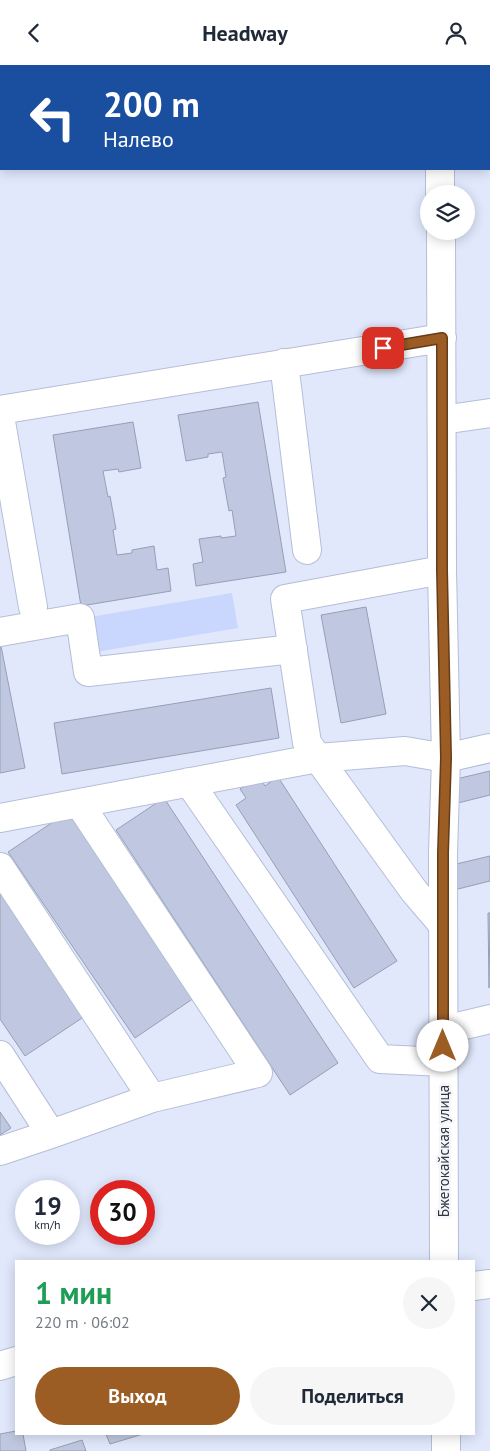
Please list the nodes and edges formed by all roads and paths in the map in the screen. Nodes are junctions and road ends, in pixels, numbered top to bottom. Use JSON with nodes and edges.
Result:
{"nodes":[{"id":1,"x":440,"y":170,"type":"edge"},
{"id":2,"x":440,"y":185,"type":"edge"},
{"id":3,"x":441,"y":240,"type":"edge"},
{"id":4,"x":442,"y":338,"type":"junction"},
{"id":5,"x":284,"y":363,"type":"junction"},
{"id":6,"x":0,"y":410,"type":"edge"},
{"id":7,"x":490,"y":413,"type":"edge"},
{"id":8,"x":0,"y":416,"type":"edge"},
{"id":9,"x":442,"y":420,"type":"junction"},
{"id":10,"x":307,"y":550,"type":"dead end"},
{"id":11,"x":442,"y":570,"type":"junction"},
{"id":12,"x":33,"y":607,"type":"dead end"},
{"id":13,"x":0,"y":631,"type":"edge"},
{"id":14,"x":293,"y":649,"type":"junction"},
{"id":15,"x":490,"y":748,"type":"edge"},
{"id":16,"x":318,"y":758,"type":"junction"},
{"id":17,"x":446,"y":758,"type":"junction"},
{"id":18,"x":189,"y":782,"type":"junction"},
{"id":19,"x":79,"y":803,"type":"junction"},
{"id":20,"x":0,"y":818,"type":"edge"},
{"id":21,"x":0,"y":867,"type":"edge"},
{"id":22,"x":443,"y":925,"type":"junction"},
{"id":23,"x":490,"y":1019,"type":"edge"},
{"id":24,"x":444,"y":1030,"type":"junction"},
{"id":25,"x":0,"y":1055,"type":"edge"},
{"id":26,"x":443,"y":1062,"type":"junction"},
{"id":27,"x":152,"y":1098,"type":"junction"},
{"id":28,"x":51,"y":1134,"type":"junction"},
{"id":29,"x":0,"y":1151,"type":"edge"},
{"id":30,"x":444,"y":1260,"type":"edge"},
{"id":31,"x":490,"y":1284,"type":"edge"},
{"id":32,"x":475,"y":1286,"type":"edge"},
{"id":33,"x":15,"y":1361,"type":"edge"},
{"id":34,"x":0,"y":1366,"type":"edge"},
{"id":35,"x":446,"y":1435,"type":"edge"},
{"id":36,"x":446,"y":1451,"type":"edge"}],
"edges":[{"from":1,"to":2,"type":"street"},
{"from":3,"to":4,"type":"street","name":"Бжегокайская улица"},
{"from":4,"to":5,"type":"street"},
{"from":4,"to":9,"type":"street","name":"Бжегокайская улица"},
{"from":5,"to":6,"type":"street"},
{"from":5,"to":10,"type":"street"},
{"from":7,"to":9,"type":"street"},
{"from":8,"to":12,"type":"street"},
{"from":9,"to":11,"type":"street","name":"Бжегокайская улица"},
{"from":11,"to":14,"type":"street"},
{"from":11,"to":17,"type":"street","name":"Бжегокайская улица"},
{"from":13,"to":14,"type":"street"},
{"from":14,"to":16,"type":"street"},
{"from":15,"to":17,"type":"street"},
{"from":16,"to":17,"type":"street"},
{"from":16,"to":18,"type":"street"},
{"from":16,"to":22,"type":"street"},
{"from":17,"to":22,"type":"street","name":"Бжегокайская улица"},
{"from":18,"to":19,"type":"street"},
{"from":18,"to":26,"type":"street"},
{"from":19,"to":20,"type":"street"},
{"from":19,"to":27,"type":"street"},
{"from":21,"to":27,"type":"street"},
{"from":22,"to":24,"type":"street","name":"Бжегокайская улица"},
{"from":23,"to":24,"type":"street"},
{"from":24,"to":26,"type":"street","name":"Бжегокайская улица"},
{"from":25,"to":28,"type":"street"},
{"from":26,"to":30,"type":"street","name":"Бжегокайская улица"},
{"from":27,"to":28,"type":"street"},
{"from":28,"to":29,"type":"street"},
{"from":31,"to":32,"type":"street"},
{"from":33,"to":34,"type":"street"},
{"from":35,"to":36,"type":"street"}]}
